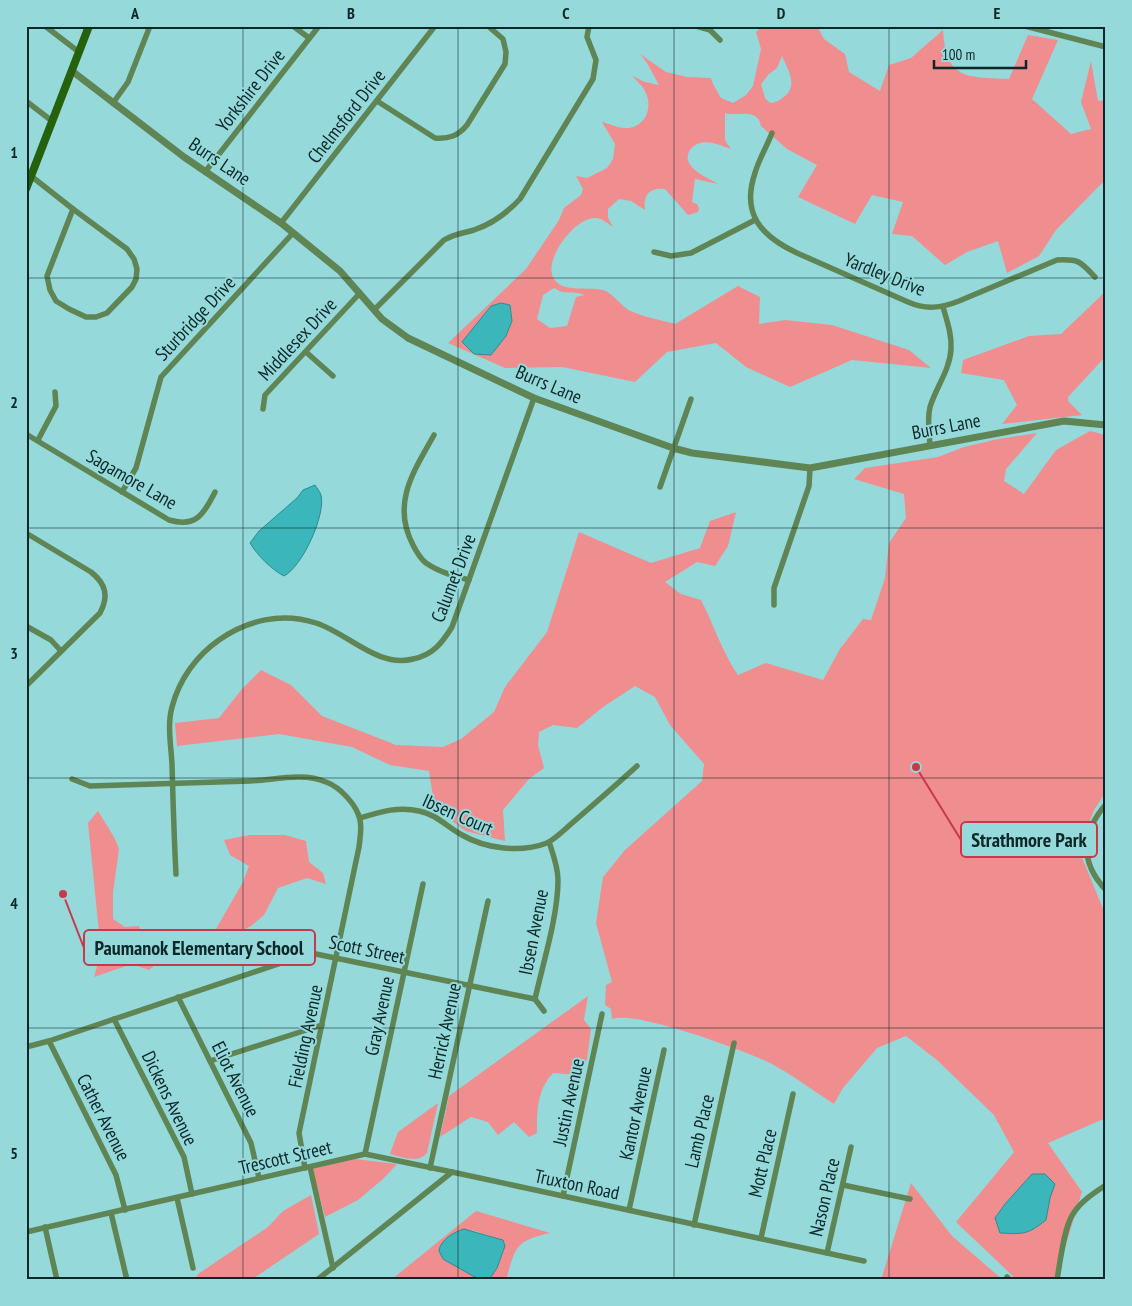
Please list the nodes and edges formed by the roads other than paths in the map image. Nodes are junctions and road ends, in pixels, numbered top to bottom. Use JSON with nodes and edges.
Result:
{"nodes":[{"id":1,"x":45,"y":26,"type":"edge"},
{"id":2,"x":89,"y":26,"type":"edge"},
{"id":3,"x":150,"y":26,"type":"edge"},
{"id":4,"x":294,"y":26,"type":"edge"},
{"id":5,"x":319,"y":26,"type":"edge"},
{"id":6,"x":435,"y":26,"type":"edge"},
{"id":7,"x":488,"y":26,"type":"edge"},
{"id":8,"x":589,"y":26,"type":"edge"},
{"id":9,"x":696,"y":26,"type":"edge"},
{"id":10,"x":1025,"y":26,"type":"edge"},
{"id":11,"x":309,"y":38,"type":"junction"},
{"id":12,"x":720,"y":40,"type":"dead end"},
{"id":13,"x":1106,"y":47,"type":"edge"},
{"id":14,"x":79,"y":52,"type":"junction"},
{"id":15,"x":72,"y":71,"type":"junction"},
{"id":16,"x":26,"y":101,"type":"edge"},
{"id":17,"x":377,"y":101,"type":"junction"},
{"id":18,"x":113,"y":103,"type":"junction"},
{"id":19,"x":52,"y":121,"type":"junction"},
{"id":20,"x":772,"y":133,"type":"dead end"},
{"id":21,"x":205,"y":172,"type":"junction"},
{"id":22,"x":31,"y":176,"type":"junction"},
{"id":23,"x":26,"y":189,"type":"edge"},
{"id":24,"x":73,"y":209,"type":"junction"},
{"id":25,"x":755,"y":220,"type":"junction"},
{"id":26,"x":281,"y":223,"type":"junction"},
{"id":27,"x":293,"y":233,"type":"junction"},
{"id":28,"x":654,"y":252,"type":"dead end"},
{"id":29,"x":1095,"y":277,"type":"dead end"},
{"id":30,"x":360,"y":293,"type":"junction"},
{"id":31,"x":943,"y":307,"type":"junction"},
{"id":32,"x":374,"y":310,"type":"junction"},
{"id":33,"x":306,"y":352,"type":"junction"},
{"id":34,"x":333,"y":376,"type":"dead end"},
{"id":35,"x":55,"y":392,"type":"dead end"},
{"id":36,"x":534,"y":398,"type":"junction"},
{"id":37,"x":691,"y":399,"type":"dead end"},
{"id":38,"x":263,"y":409,"type":"dead end"},
{"id":39,"x":1106,"y":424,"type":"edge"},
{"id":40,"x":26,"y":434,"type":"edge"},
{"id":41,"x":434,"y":435,"type":"dead end"},
{"id":42,"x":38,"y":440,"type":"junction"},
{"id":43,"x":930,"y":445,"type":"junction"},
{"id":44,"x":673,"y":448,"type":"junction"},
{"id":45,"x":810,"y":468,"type":"junction"},
{"id":46,"x":660,"y":487,"type":"dead end"},
{"id":47,"x":122,"y":492,"type":"junction"},
{"id":48,"x":214,"y":492,"type":"dead end"},
{"id":49,"x":26,"y":533,"type":"edge"},
{"id":50,"x":469,"y":580,"type":"junction"},
{"id":51,"x":774,"y":605,"type":"dead end"},
{"id":52,"x":26,"y":626,"type":"edge"},
{"id":53,"x":61,"y":651,"type":"junction"},
{"id":54,"x":26,"y":686,"type":"edge"},
{"id":55,"x":637,"y":766,"type":"dead end"},
{"id":56,"x":72,"y":779,"type":"dead end"},
{"id":57,"x":172,"y":784,"type":"junction"},
{"id":58,"x":1106,"y":804,"type":"edge"},
{"id":59,"x":360,"y":818,"type":"junction"},
{"id":60,"x":549,"y":842,"type":"junction"},
{"id":61,"x":176,"y":874,"type":"dead end"},
{"id":62,"x":423,"y":884,"type":"dead end"},
{"id":63,"x":1106,"y":890,"type":"edge"},
{"id":64,"x":488,"y":901,"type":"dead end"},
{"id":65,"x":337,"y":958,"type":"junction"},
{"id":66,"x":403,"y":972,"type":"junction"},
{"id":67,"x":470,"y":985,"type":"junction"},
{"id":68,"x":178,"y":997,"type":"junction"},
{"id":69,"x":535,"y":999,"type":"junction"},
{"id":70,"x":544,"y":1011,"type":"dead end"},
{"id":71,"x":602,"y":1014,"type":"dead end"},
{"id":72,"x":114,"y":1019,"type":"junction"},
{"id":73,"x":322,"y":1025,"type":"junction"},
{"id":74,"x":49,"y":1041,"type":"junction"},
{"id":75,"x":734,"y":1043,"type":"dead end"},
{"id":76,"x":26,"y":1047,"type":"edge"},
{"id":77,"x":664,"y":1050,"type":"dead end"},
{"id":78,"x":210,"y":1061,"type":"junction"},
{"id":79,"x":793,"y":1094,"type":"dead end"},
{"id":80,"x":851,"y":1147,"type":"dead end"},
{"id":81,"x":365,"y":1154,"type":"junction"},
{"id":82,"x":308,"y":1167,"type":"junction"},
{"id":83,"x":430,"y":1168,"type":"junction"},
{"id":84,"x":452,"y":1172,"type":"junction"},
{"id":85,"x":259,"y":1178,"type":"junction"},
{"id":86,"x":843,"y":1185,"type":"junction"},
{"id":87,"x":1106,"y":1185,"type":"edge"},
{"id":88,"x":192,"y":1194,"type":"junction"},
{"id":89,"x":563,"y":1196,"type":"junction"},
{"id":90,"x":177,"y":1198,"type":"junction"},
{"id":91,"x":910,"y":1199,"type":"dead end"},
{"id":92,"x":125,"y":1210,"type":"junction"},
{"id":93,"x":629,"y":1210,"type":"junction"},
{"id":94,"x":111,"y":1214,"type":"junction"},
{"id":95,"x":694,"y":1225,"type":"junction"},
{"id":96,"x":45,"y":1228,"type":"junction"},
{"id":97,"x":26,"y":1232,"type":"edge"},
{"id":98,"x":761,"y":1238,"type":"junction"},
{"id":99,"x":827,"y":1253,"type":"junction"},
{"id":100,"x":864,"y":1261,"type":"dead end"},
{"id":101,"x":194,"y":1268,"type":"dead end"},
{"id":102,"x":333,"y":1268,"type":"junction"},
{"id":103,"x":57,"y":1280,"type":"edge"},
{"id":104,"x":127,"y":1280,"type":"edge"},
{"id":105,"x":316,"y":1280,"type":"edge"},
{"id":106,"x":1057,"y":1280,"type":"edge"}],
"edges":[{"from":1,"to":14,"type":"street"},
{"from":2,"to":14,"type":"main road"},
{"from":3,"to":18,"type":"street"},
{"from":4,"to":11,"type":"street"},
{"from":5,"to":11,"type":"street","name":"Yorkshire Drive"},
{"from":6,"to":17,"type":"street","name":"Chelmsford Drive"},
{"from":7,"to":17,"type":"street"},
{"from":8,"to":32,"type":"street"},
{"from":9,"to":12,"type":"street"},
{"from":10,"to":13,"type":"street"},
{"from":11,"to":21,"type":"street","name":"Yorkshire Drive"},
{"from":14,"to":15,"type":"main road"},
{"from":15,"to":18,"type":"street","name":"Burrs Lane"},
{"from":15,"to":19,"type":"main road"},
{"from":16,"to":19,"type":"street"},
{"from":17,"to":26,"type":"street","name":"Chelmsford Drive"},
{"from":18,"to":21,"type":"street","name":"Burrs Lane"},
{"from":19,"to":22,"type":"main road"},
{"from":20,"to":25,"type":"street"},
{"from":21,"to":26,"type":"street","name":"Burrs Lane"},
{"from":22,"to":23,"type":"main road"},
{"from":22,"to":24,"type":"street"},
{"from":24,"to":24,"type":"street"},
{"from":25,"to":28,"type":"street"},
{"from":25,"to":31,"type":"street","name":"Yardley Drive"},
{"from":26,"to":27,"type":"street","name":"Burrs Lane"},
{"from":27,"to":30,"type":"street","name":"Burrs Lane"},
{"from":27,"to":47,"type":"street","name":"Sturbridge Drive"},
{"from":29,"to":31,"type":"street","name":"Yardley Drive"},
{"from":30,"to":32,"type":"street","name":"Burrs Lane"},
{"from":30,"to":33,"type":"street","name":"Middlesex Drive"},
{"from":31,"to":43,"type":"street"},
{"from":32,"to":36,"type":"street","name":"Burrs Lane"},
{"from":33,"to":34,"type":"street"},
{"from":33,"to":38,"type":"street","name":"Middlesex Drive"},
{"from":35,"to":42,"type":"street"},
{"from":36,"to":44,"type":"street","name":"Burrs Lane"},
{"from":36,"to":50,"type":"street","name":"Calumet Drive"},
{"from":37,"to":44,"type":"street"},
{"from":39,"to":43,"type":"street","name":"Burrs Lane"},
{"from":40,"to":42,"type":"street","name":"Sagamore Lane"},
{"from":41,"to":50,"type":"street"},
{"from":42,"to":47,"type":"street","name":"Sagamore Lane"},
{"from":43,"to":45,"type":"street","name":"Burrs Lane"},
{"from":44,"to":45,"type":"street","name":"Burrs Lane"},
{"from":44,"to":46,"type":"street"},
{"from":45,"to":51,"type":"street"},
{"from":47,"to":48,"type":"street","name":"Sagamore Lane"},
{"from":49,"to":53,"type":"street"},
{"from":50,"to":57,"type":"street","name":"Calumet Drive"},
{"from":52,"to":53,"type":"street"},
{"from":53,"to":54,"type":"street"},
{"from":55,"to":60,"type":"street","name":"Ibsen Court"},
{"from":56,"to":57,"type":"street"},
{"from":57,"to":59,"type":"street"},
{"from":57,"to":61,"type":"street","name":"Calumet Drive"},
{"from":58,"to":63,"type":"street"},
{"from":59,"to":60,"type":"street","name":"Ibsen Court"},
{"from":59,"to":65,"type":"street","name":"Fielding Avenue"},
{"from":60,"to":69,"type":"street","name":"Ibsen Avenue"},
{"from":62,"to":66,"type":"street","name":"Gray Avenue"},
{"from":64,"to":67,"type":"street","name":"Herrick Avenue"},
{"from":65,"to":66,"type":"street","name":"Scott Street"},
{"from":65,"to":68,"type":"street","name":"Scott Street"},
{"from":65,"to":73,"type":"street","name":"Fielding Avenue"},
{"from":66,"to":67,"type":"street","name":"Scott Street"},
{"from":66,"to":81,"type":"street","name":"Gray Avenue"},
{"from":67,"to":69,"type":"street","name":"Scott Street"},
{"from":67,"to":83,"type":"street","name":"Herrick Avenue"},
{"from":68,"to":72,"type":"street","name":"Scott Street"},
{"from":68,"to":78,"type":"street","name":"Eliot Avenue"},
{"from":69,"to":70,"type":"street"},
{"from":71,"to":89,"type":"street","name":"Justin Avenue"},
{"from":72,"to":74,"type":"street","name":"Scott Street"},
{"from":72,"to":88,"type":"street","name":"Dickens Avenue"},
{"from":73,"to":78,"type":"street"},
{"from":73,"to":82,"type":"street","name":"Fielding Avenue"},
{"from":74,"to":76,"type":"street","name":"Scott Street"},
{"from":74,"to":92,"type":"street","name":"Cather Avenue"},
{"from":75,"to":95,"type":"street","name":"Lamb Place"},
{"from":77,"to":93,"type":"street","name":"Kantor Avenue"},
{"from":78,"to":85,"type":"street","name":"Eliot Avenue"},
{"from":79,"to":98,"type":"street","name":"Mott Place"},
{"from":80,"to":86,"type":"street","name":"Nason Place"},
{"from":81,"to":82,"type":"street","name":"Trescott Street"},
{"from":81,"to":83,"type":"street","name":"Trescott Street"},
{"from":82,"to":85,"type":"street","name":"Trescott Street"},
{"from":82,"to":102,"type":"street","name":"Fielding Avenue"},
{"from":83,"to":84,"type":"street","name":"Trescott Street"},
{"from":84,"to":89,"type":"street","name":"Truxton Road"},
{"from":84,"to":102,"type":"street"},
{"from":85,"to":88,"type":"street","name":"Trescott Street"},
{"from":86,"to":91,"type":"street"},
{"from":86,"to":99,"type":"street","name":"Nason Place"},
{"from":87,"to":106,"type":"street"},
{"from":88,"to":90,"type":"street","name":"Trescott Street"},
{"from":89,"to":93,"type":"street","name":"Truxton Road"},
{"from":90,"to":92,"type":"street","name":"Trescott Street"},
{"from":90,"to":101,"type":"street"},
{"from":92,"to":94,"type":"street","name":"Trescott Street"},
{"from":93,"to":95,"type":"street","name":"Truxton Road"},
{"from":94,"to":96,"type":"street"},
{"from":94,"to":104,"type":"street"},
{"from":95,"to":98,"type":"street","name":"Truxton Road"},
{"from":96,"to":97,"type":"street"},
{"from":96,"to":103,"type":"street"},
{"from":98,"to":99,"type":"street","name":"Truxton Road"},
{"from":99,"to":100,"type":"street","name":"Truxton Road"},
{"from":102,"to":105,"type":"street"}]}
